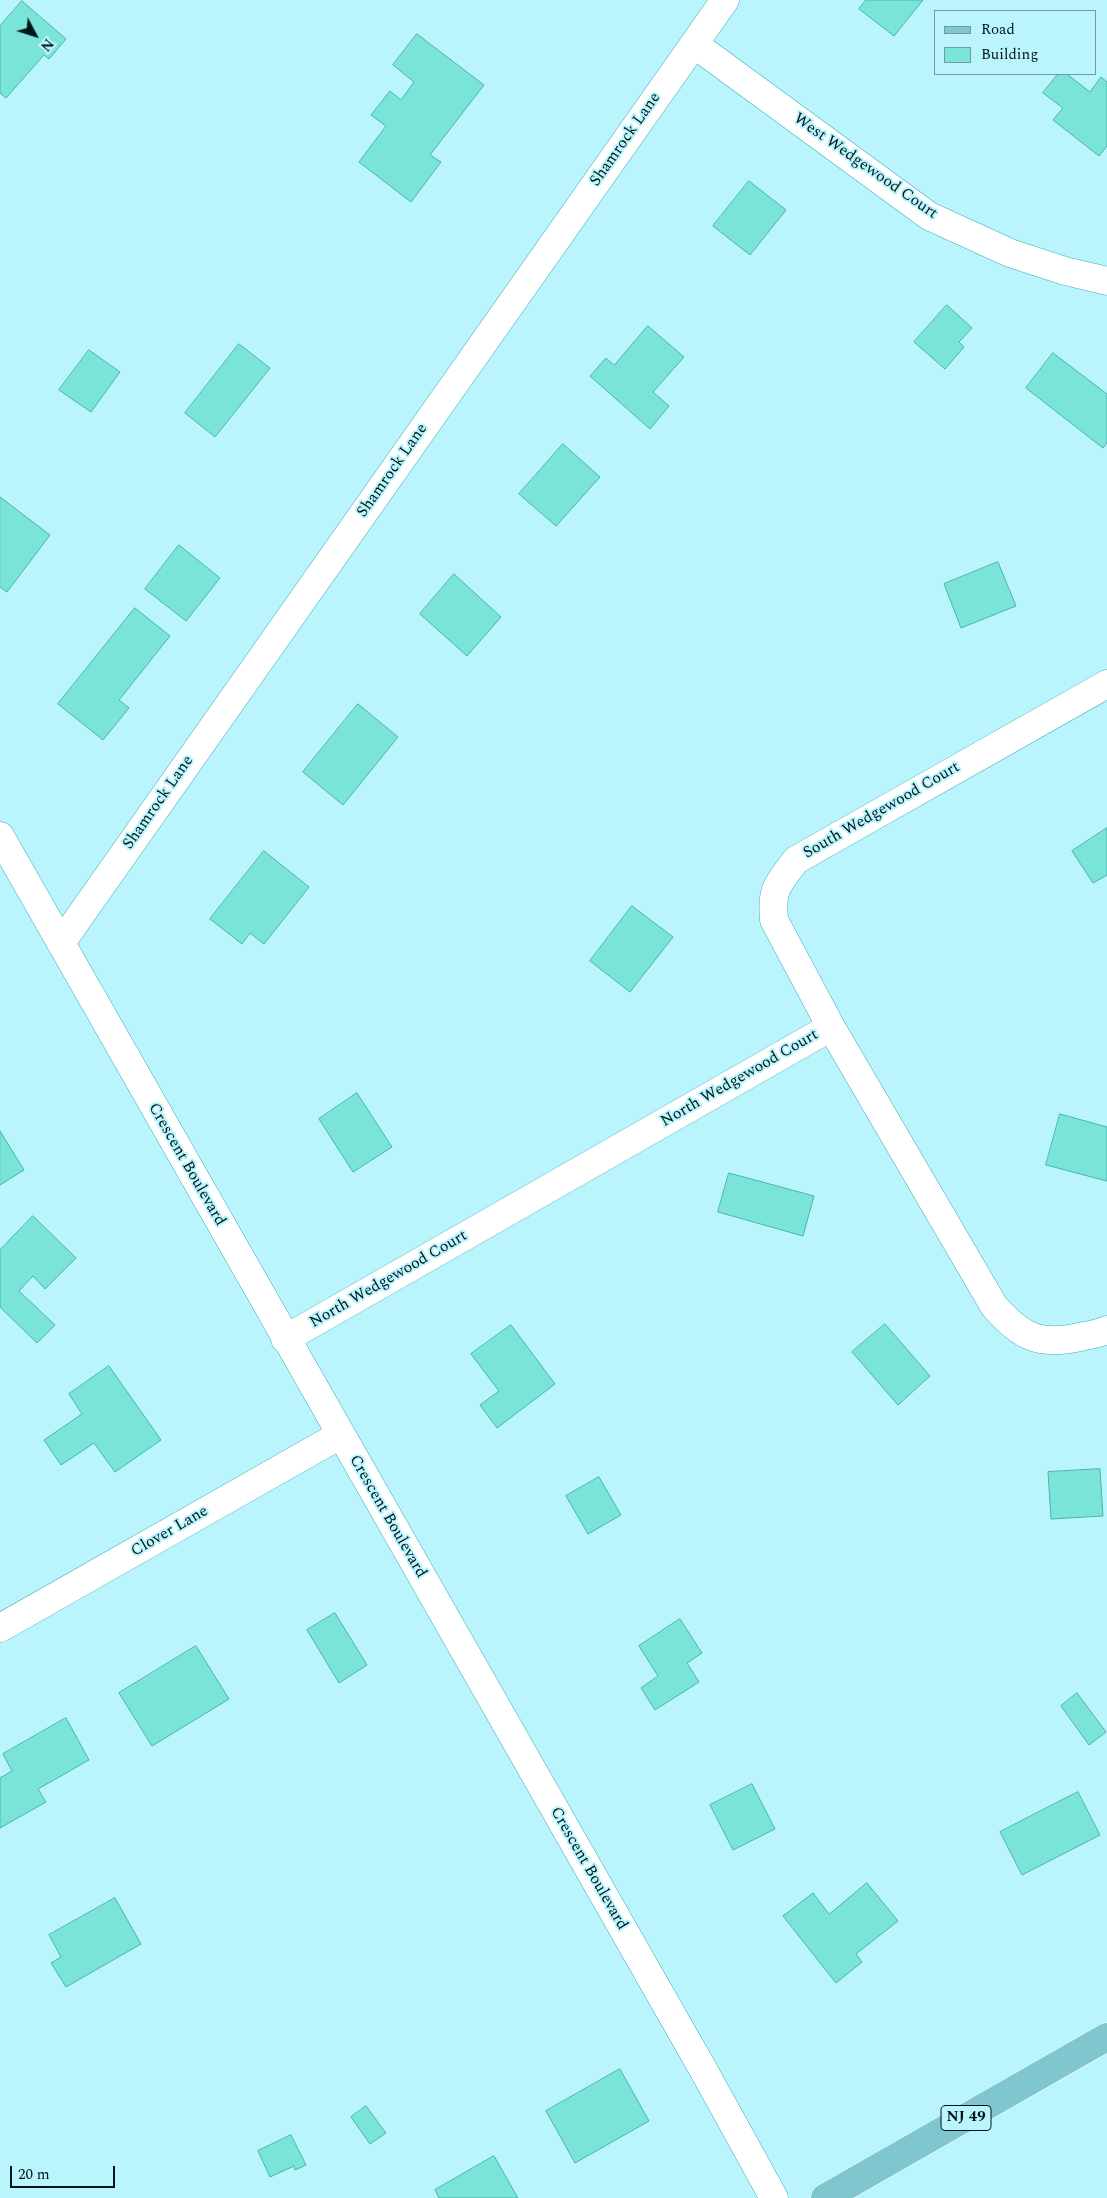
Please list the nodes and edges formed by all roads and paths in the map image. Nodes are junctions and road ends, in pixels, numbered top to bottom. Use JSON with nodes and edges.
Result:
{"nodes":[{"id":1,"x":725,"y":0,"type":"edge"},
{"id":2,"x":694,"y":44,"type":"junction"},
{"id":3,"x":1107,"y":281,"type":"edge"},
{"id":4,"x":1107,"y":684,"type":"edge"},
{"id":5,"x":0,"y":836,"type":"edge"},
{"id":6,"x":60,"y":943,"type":"junction"},
{"id":7,"x":831,"y":1028,"type":"junction"},
{"id":8,"x":1107,"y":1330,"type":"edge"},
{"id":9,"x":285,"y":1339,"type":"junction"},
{"id":10,"x":340,"y":1435,"type":"junction"},
{"id":11,"x":0,"y":1628,"type":"edge"},
{"id":12,"x":1107,"y":2037,"type":"edge"},
{"id":13,"x":774,"y":2198,"type":"edge"},
{"id":14,"x":825,"y":2198,"type":"edge"}],
"edges":[{"from":1,"to":2,"type":"street","name":"Shamrock Lane"},
{"from":2,"to":3,"type":"street","name":"West Wedgewood Court"},
{"from":2,"to":6,"type":"street","name":"Shamrock Lane"},
{"from":4,"to":7,"type":"street","name":"South Wedgewood Court"},
{"from":5,"to":6,"type":"street","name":"Crescent Boulevard"},
{"from":6,"to":9,"type":"street","name":"Crescent Boulevard"},
{"from":7,"to":8,"type":"street","name":"North Wedgewood Court"},
{"from":7,"to":9,"type":"street","name":"North Wedgewood Court"},
{"from":9,"to":10,"type":"street","name":"Crescent Boulevard"},
{"from":10,"to":11,"type":"street","name":"Clover Lane"},
{"from":10,"to":13,"type":"street","name":"Crescent Boulevard"},
{"from":12,"to":14,"type":"main road","number":"NJ 49"}]}
